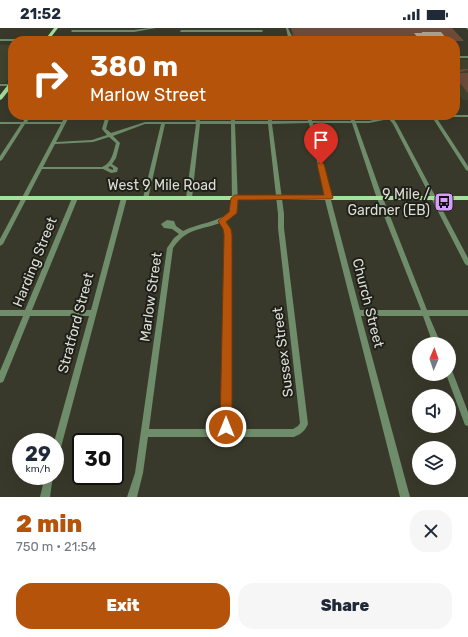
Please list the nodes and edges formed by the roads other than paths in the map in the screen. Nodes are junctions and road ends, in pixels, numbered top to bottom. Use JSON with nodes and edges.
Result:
{"nodes":[{"id":1,"x":155,"y":28,"type":"edge"},
{"id":2,"x":177,"y":28,"type":"edge"},
{"id":3,"x":142,"y":29,"type":"edge"},
{"id":4,"x":73,"y":30,"type":"edge"},
{"id":5,"x":181,"y":31,"type":"junction"},
{"id":6,"x":262,"y":31,"type":"edge"},
{"id":7,"x":180,"y":36,"type":"edge"},
{"id":8,"x":8,"y":89,"type":"edge"},
{"id":9,"x":0,"y":98,"type":"edge"},
{"id":10,"x":26,"y":120,"type":"edge"},
{"id":11,"x":66,"y":120,"type":"edge"},
{"id":12,"x":106,"y":120,"type":"edge"},
{"id":13,"x":146,"y":120,"type":"edge"},
{"id":14,"x":234,"y":120,"type":"edge"},
{"id":15,"x":270,"y":120,"type":"edge"},
{"id":16,"x":310,"y":120,"type":"edge"},
{"id":17,"x":377,"y":120,"type":"edge"},
{"id":18,"x":392,"y":120,"type":"edge"},
{"id":19,"x":436,"y":120,"type":"edge"},
{"id":20,"x":354,"y":122,"type":"junction"},
{"id":21,"x":0,"y":123,"type":"edge"},
{"id":22,"x":24,"y":123,"type":"junction"},
{"id":23,"x":64,"y":123,"type":"junction"},
{"id":24,"x":145,"y":123,"type":"junction"},
{"id":25,"x":163,"y":123,"type":"junction"},
{"id":26,"x":198,"y":123,"type":"junction"},
{"id":27,"x":234,"y":123,"type":"junction"},
{"id":28,"x":271,"y":123,"type":"junction"},
{"id":29,"x":311,"y":123,"type":"junction"},
{"id":30,"x":110,"y":135,"type":"junction"},
{"id":31,"x":54,"y":143,"type":"junction"},
{"id":32,"x":0,"y":160,"type":"edge"},
{"id":33,"x":41,"y":168,"type":"junction"},
{"id":34,"x":468,"y":170,"type":"edge"},
{"id":35,"x":0,"y":198,"type":"edge"},
{"id":36,"x":25,"y":198,"type":"junction"},
{"id":37,"x":75,"y":198,"type":"junction"},
{"id":38,"x":124,"y":198,"type":"junction"},
{"id":39,"x":146,"y":198,"type":"junction"},
{"id":40,"x":189,"y":198,"type":"junction"},
{"id":41,"x":235,"y":198,"type":"junction"},
{"id":42,"x":280,"y":198,"type":"junction"},
{"id":43,"x":329,"y":198,"type":"junction"},
{"id":44,"x":380,"y":198,"type":"junction"},
{"id":45,"x":433,"y":198,"type":"junction"},
{"id":46,"x":468,"y":198,"type":"edge"},
{"id":47,"x":222,"y":221,"type":"junction"},
{"id":48,"x":173,"y":227,"type":"dead end"},
{"id":49,"x":182,"y":233,"type":"junction"},
{"id":50,"x":0,"y":244,"type":"edge"},
{"id":51,"x":468,"y":264,"type":"edge"},
{"id":52,"x":0,"y":313,"type":"edge"},
{"id":53,"x":27,"y":313,"type":"junction"},
{"id":54,"x":93,"y":313,"type":"junction"},
{"id":55,"x":357,"y":313,"type":"junction"},
{"id":56,"x":425,"y":313,"type":"junction"},
{"id":57,"x":468,"y":313,"type":"edge"},
{"id":58,"x":435,"y":337,"type":"edge"},
{"id":59,"x":0,"y":380,"type":"edge"},
{"id":60,"x":452,"y":381,"type":"edge"},
{"id":61,"x":468,"y":422,"type":"edge"},
{"id":62,"x":61,"y":433,"type":"edge"},
{"id":63,"x":144,"y":433,"type":"junction"},
{"id":64,"x":226,"y":433,"type":"junction"},
{"id":65,"x":48,"y":485,"type":"edge"},
{"id":66,"x":45,"y":497,"type":"edge"},
{"id":67,"x":132,"y":497,"type":"edge"},
{"id":68,"x":405,"y":497,"type":"edge"}],
"edges":[{"from":1,"to":3,"type":"street"},
{"from":2,"to":5,"type":"street"},
{"from":3,"to":4,"type":"street"},
{"from":5,"to":6,"type":"street"},
{"from":5,"to":7,"type":"street"},
{"from":8,"to":9,"type":"main road"},
{"from":10,"to":22,"type":"street"},
{"from":11,"to":23,"type":"street"},
{"from":12,"to":30,"type":"street"},
{"from":13,"to":24,"type":"street"},
{"from":14,"to":27,"type":"street"},
{"from":15,"to":28,"type":"street","name":"Sussex Street"},
{"from":16,"to":29,"type":"street","name":"Church Street"},
{"from":17,"to":20,"type":"street"},
{"from":18,"to":45,"type":"street"},
{"from":19,"to":34,"type":"street"},
{"from":20,"to":29,"type":"street"},
{"from":20,"to":44,"type":"street"},
{"from":21,"to":22,"type":"street"},
{"from":22,"to":23,"type":"street"},
{"from":22,"to":32,"type":"street"},
{"from":23,"to":31,"type":"street"},
{"from":24,"to":25,"type":"street"},
{"from":24,"to":30,"type":"street"},
{"from":25,"to":26,"type":"street"},
{"from":25,"to":39,"type":"street"},
{"from":26,"to":27,"type":"street"},
{"from":26,"to":40,"type":"street"},
{"from":27,"to":28,"type":"street"},
{"from":27,"to":41,"type":"street"},
{"from":28,"to":29,"type":"street"},
{"from":28,"to":42,"type":"street","name":"Sussex Street"},
{"from":29,"to":43,"type":"street","name":"Church Street"},
{"from":30,"to":31,"type":"street"},
{"from":30,"to":33,"type":"street"},
{"from":31,"to":33,"type":"street"},
{"from":33,"to":36,"type":"street"},
{"from":35,"to":36,"type":"main road","name":"West 9 Mile Road"},
{"from":36,"to":37,"type":"main road","name":"West 9 Mile Road"},
{"from":36,"to":50,"type":"street"},
{"from":37,"to":38,"type":"main road","name":"West 9 Mile Road"},
{"from":37,"to":53,"type":"street","name":"Harding Street"},
{"from":38,"to":39,"type":"main road","name":"West 9 Mile Road"},
{"from":38,"to":54,"type":"street","name":"Stratford Street"},
{"from":39,"to":40,"type":"main road","name":"West 9 Mile Road"},
{"from":40,"to":41,"type":"main road","name":"West 9 Mile Road"},
{"from":41,"to":42,"type":"main road","name":"West 9 Mile Road"},
{"from":41,"to":47,"type":"street"},
{"from":42,"to":43,"type":"main road","name":"West 9 Mile Road"},
{"from":42,"to":64,"type":"street","name":"Sussex Street"},
{"from":43,"to":44,"type":"main road","name":"West 9 Mile Road"},
{"from":43,"to":55,"type":"street","name":"Church Street"},
{"from":44,"to":45,"type":"main road","name":"West 9 Mile Road"},
{"from":44,"to":56,"type":"street"},
{"from":45,"to":46,"type":"main road","name":"West 9 Mile Road"},
{"from":45,"to":51,"type":"street"},
{"from":47,"to":49,"type":"street","name":"Marlow Street"},
{"from":47,"to":64,"type":"street"},
{"from":48,"to":49,"type":"street"},
{"from":49,"to":63,"type":"street","name":"Marlow Street"},
{"from":52,"to":53,"type":"street"},
{"from":53,"to":54,"type":"street"},
{"from":53,"to":59,"type":"street","name":"Harding Street"},
{"from":54,"to":62,"type":"street","name":"Stratford Street"},
{"from":55,"to":56,"type":"street"},
{"from":55,"to":68,"type":"street","name":"Church Street"},
{"from":56,"to":57,"type":"street"},
{"from":56,"to":58,"type":"street"},
{"from":60,"to":61,"type":"street"},
{"from":63,"to":64,"type":"street","name":"Sussex Street"},
{"from":63,"to":67,"type":"street","name":"Marlow Street"},
{"from":65,"to":66,"type":"street"}]}
